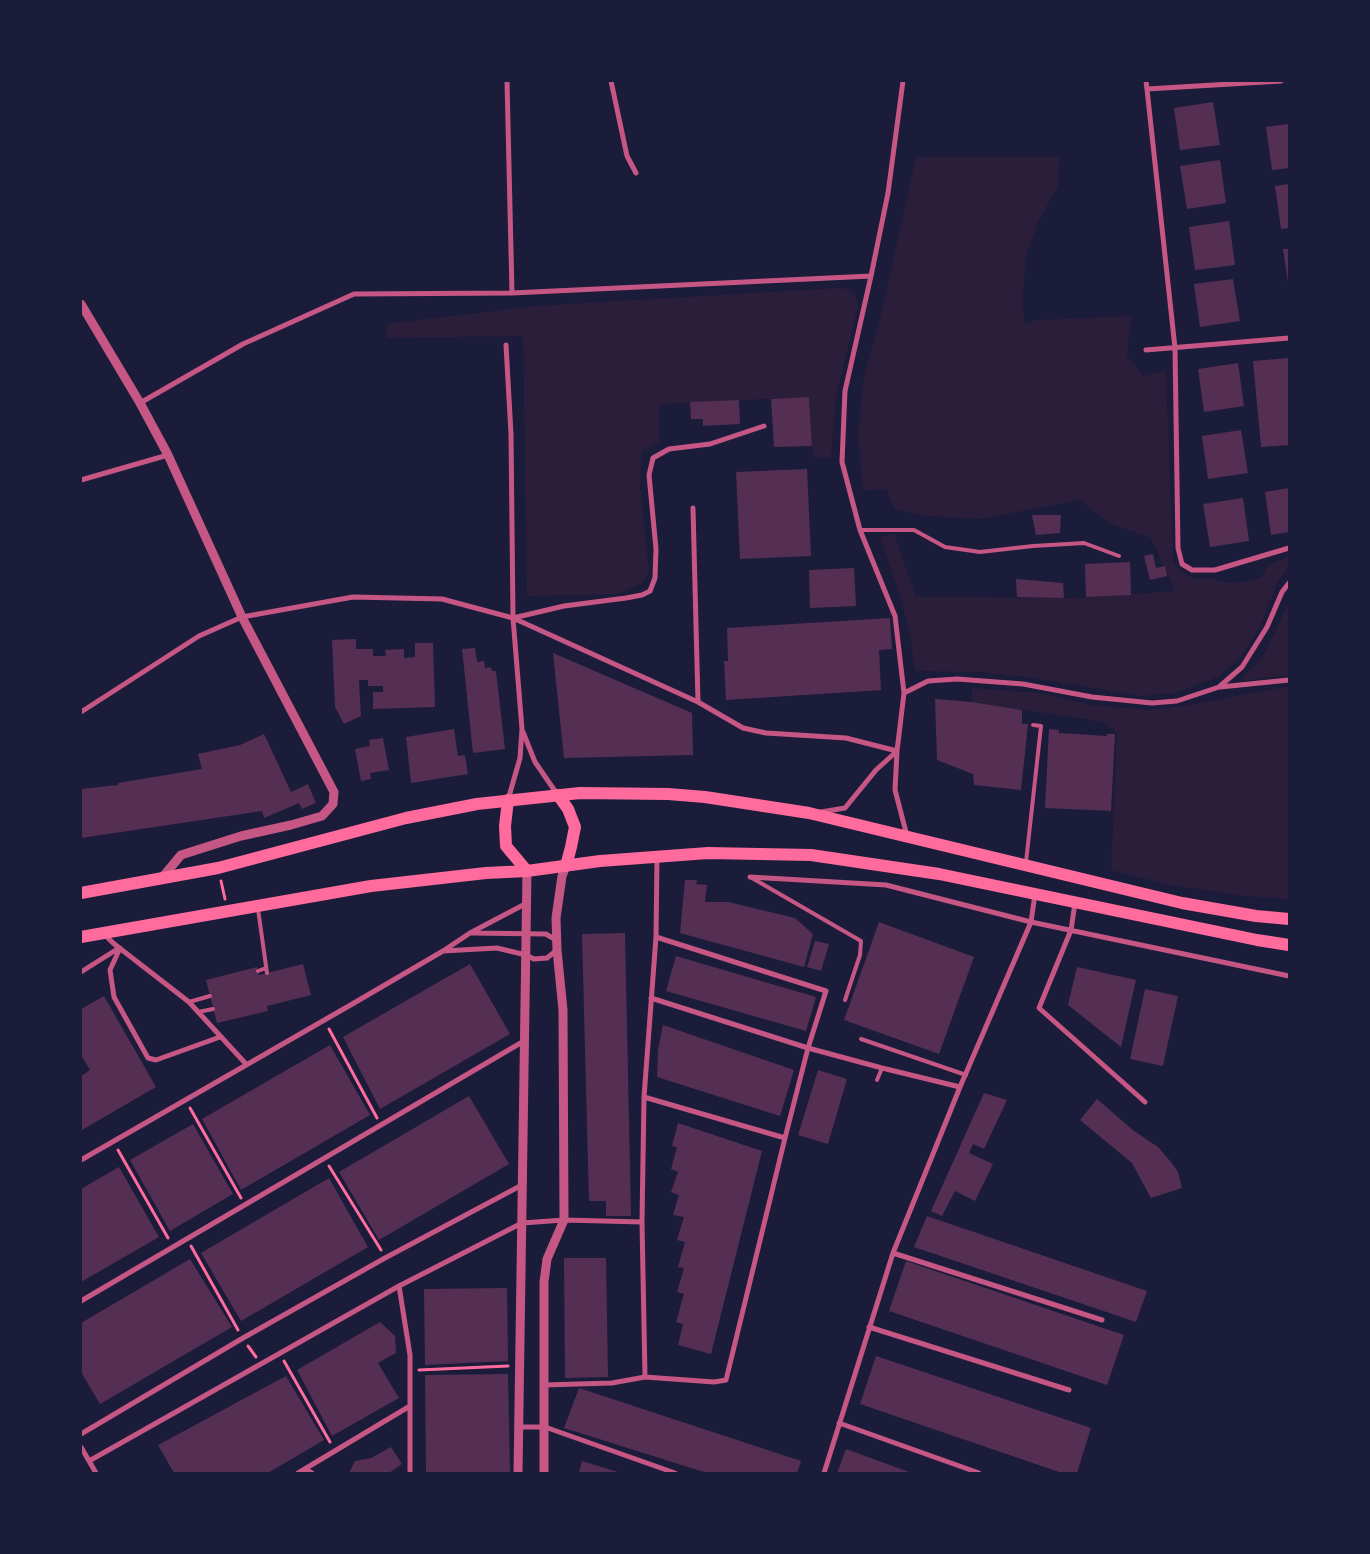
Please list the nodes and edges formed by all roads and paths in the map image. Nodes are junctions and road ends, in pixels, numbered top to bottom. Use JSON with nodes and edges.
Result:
{"nodes":[{"id":1,"x":507,"y":81,"type":"edge"},
{"id":2,"x":611,"y":81,"type":"edge"},
{"id":3,"x":902,"y":81,"type":"edge"},
{"id":4,"x":1146,"y":81,"type":"edge"},
{"id":5,"x":1281,"y":81,"type":"edge"},
{"id":6,"x":1147,"y":89,"type":"junction"},
{"id":7,"x":636,"y":173,"type":"dead end"},
{"id":8,"x":872,"y":276,"type":"junction"},
{"id":9,"x":512,"y":293,"type":"junction"},
{"id":10,"x":81,"y":304,"type":"edge"},
{"id":11,"x":1289,"y":338,"type":"edge"},
{"id":12,"x":506,"y":344,"type":"dead end"},
{"id":13,"x":1176,"y":348,"type":"junction"},
{"id":14,"x":1146,"y":350,"type":"dead end"},
{"id":15,"x":140,"y":403,"type":"junction"},
{"id":16,"x":764,"y":426,"type":"dead end"},
{"id":17,"x":168,"y":455,"type":"junction"},
{"id":18,"x":81,"y":480,"type":"edge"},
{"id":19,"x":692,"y":508,"type":"dead end"},
{"id":20,"x":860,"y":530,"type":"junction"},
{"id":21,"x":1289,"y":548,"type":"edge"},
{"id":22,"x":1119,"y":556,"type":"dead end"},
{"id":23,"x":1289,"y":583,"type":"edge"},
{"id":24,"x":242,"y":617,"type":"junction"},
{"id":25,"x":513,"y":618,"type":"junction"},
{"id":26,"x":1289,"y":680,"type":"edge"},
{"id":27,"x":1219,"y":687,"type":"junction"},
{"id":28,"x":904,"y":693,"type":"junction"},
{"id":29,"x":698,"y":702,"type":"junction"},
{"id":30,"x":81,"y":712,"type":"edge"},
{"id":31,"x":1033,"y":725,"type":"dead end"},
{"id":32,"x":522,"y":729,"type":"junction"},
{"id":33,"x":897,"y":750,"type":"junction"},
{"id":34,"x":558,"y":795,"type":"junction"},
{"id":35,"x":508,"y":800,"type":"junction"},
{"id":36,"x":809,"y":813,"type":"junction"},
{"id":37,"x":907,"y":836,"type":"junction"},
{"id":38,"x":657,"y":857,"type":"junction"},
{"id":39,"x":1026,"y":865,"type":"junction"},
{"id":40,"x":566,"y":866,"type":"junction"},
{"id":41,"x":527,"y":871,"type":"junction"},
{"id":42,"x":750,"y":877,"type":"joint"},
{"id":43,"x":220,"y":878,"type":"dead end"},
{"id":44,"x":161,"y":879,"type":"junction"},
{"id":45,"x":81,"y":893,"type":"edge"},
{"id":46,"x":1035,"y":894,"type":"junction"},
{"id":47,"x":226,"y":902,"type":"dead end"},
{"id":48,"x":1075,"y":902,"type":"junction"},
{"id":49,"x":527,"y":903,"type":"junction"},
{"id":50,"x":258,"y":906,"type":"junction"},
{"id":51,"x":1289,"y":918,"type":"edge"},
{"id":52,"x":1031,"y":922,"type":"junction"},
{"id":53,"x":1071,"y":930,"type":"junction"},
{"id":54,"x":470,"y":932,"type":"junction"},
{"id":55,"x":104,"y":933,"type":"junction"},
{"id":56,"x":526,"y":934,"type":"junction"},
{"id":57,"x":81,"y":937,"type":"edge"},
{"id":58,"x":656,"y":937,"type":"junction"},
{"id":59,"x":1257,"y":940,"type":"junction"},
{"id":60,"x":557,"y":945,"type":"junction"},
{"id":61,"x":1289,"y":945,"type":"edge"},
{"id":62,"x":120,"y":948,"type":"junction"},
{"id":63,"x":1289,"y":949,"type":"edge"},
{"id":64,"x":443,"y":951,"type":"junction"},
{"id":65,"x":526,"y":955,"type":"junction"},
{"id":66,"x":258,"y":970,"type":"dead end"},
{"id":67,"x":81,"y":972,"type":"edge"},
{"id":68,"x":1289,"y":976,"type":"edge"},
{"id":69,"x":210,"y":996,"type":"dead end"},
{"id":70,"x":651,"y":998,"type":"junction"},
{"id":71,"x":845,"y":1000,"type":"dead end"},
{"id":72,"x":189,"y":1002,"type":"junction"},
{"id":73,"x":213,"y":1008,"type":"dead end"},
{"id":74,"x":198,"y":1012,"type":"junction"},
{"id":75,"x":324,"y":1020,"type":"junction"},
{"id":76,"x":220,"y":1037,"type":"junction"},
{"id":77,"x":861,"y":1039,"type":"dead end"},
{"id":78,"x":525,"y":1041,"type":"junction"},
{"id":79,"x":808,"y":1048,"type":"junction"},
{"id":80,"x":246,"y":1064,"type":"junction"},
{"id":81,"x":882,"y":1068,"type":"junction"},
{"id":82,"x":966,"y":1075,"type":"junction"},
{"id":83,"x":877,"y":1080,"type":"dead end"},
{"id":84,"x":960,"y":1088,"type":"junction"},
{"id":85,"x":644,"y":1096,"type":"junction"},
{"id":86,"x":185,"y":1100,"type":"junction"},
{"id":87,"x":1145,"y":1102,"type":"dead end"},
{"id":88,"x":381,"y":1125,"type":"junction"},
{"id":89,"x":785,"y":1138,"type":"junction"},
{"id":90,"x":114,"y":1142,"type":"junction"},
{"id":91,"x":324,"y":1158,"type":"junction"},
{"id":92,"x":81,"y":1160,"type":"edge"},
{"id":93,"x":522,"y":1185,"type":"junction"},
{"id":94,"x":245,"y":1205,"type":"junction"},
{"id":95,"x":564,"y":1220,"type":"junction"},
{"id":96,"x":642,"y":1222,"type":"junction"},
{"id":97,"x":522,"y":1223,"type":"junction"},
{"id":98,"x":187,"y":1239,"type":"junction"},
{"id":99,"x":173,"y":1247,"type":"junction"},
{"id":100,"x":893,"y":1253,"type":"junction"},
{"id":101,"x":385,"y":1258,"type":"junction"},
{"id":102,"x":399,"y":1286,"type":"junction"},
{"id":103,"x":81,"y":1301,"type":"edge"},
{"id":104,"x":1102,"y":1320,"type":"dead end"},
{"id":105,"x":869,"y":1327,"type":"junction"},
{"id":106,"x":243,"y":1338,"type":"junction"},
{"id":107,"x":280,"y":1354,"type":"junction"},
{"id":108,"x":262,"y":1364,"type":"junction"},
{"id":109,"x":520,"y":1366,"type":"junction"},
{"id":110,"x":410,"y":1370,"type":"junction"},
{"id":111,"x":645,"y":1376,"type":"junction"},
{"id":112,"x":544,"y":1385,"type":"junction"},
{"id":113,"x":1069,"y":1390,"type":"dead end"},
{"id":114,"x":410,"y":1406,"type":"junction"},
{"id":115,"x":839,"y":1423,"type":"junction"},
{"id":116,"x":519,"y":1427,"type":"junction"},
{"id":117,"x":545,"y":1427,"type":"junction"},
{"id":118,"x":81,"y":1434,"type":"edge"},
{"id":119,"x":81,"y":1447,"type":"edge"},
{"id":120,"x":335,"y":1451,"type":"junction"},
{"id":121,"x":89,"y":1461,"type":"junction"},
{"id":122,"x":305,"y":1469,"type":"junction"},
{"id":123,"x":96,"y":1473,"type":"edge"},
{"id":124,"x":298,"y":1473,"type":"edge"},
{"id":125,"x":312,"y":1473,"type":"edge"},
{"id":126,"x":410,"y":1473,"type":"edge"},
{"id":127,"x":518,"y":1473,"type":"edge"},
{"id":128,"x":544,"y":1473,"type":"edge"},
{"id":129,"x":675,"y":1473,"type":"edge"},
{"id":130,"x":824,"y":1473,"type":"edge"},
{"id":131,"x":979,"y":1473,"type":"edge"}],
"edges":[{"from":1,"to":9,"type":"street"},
{"from":2,"to":7,"type":"street"},
{"from":3,"to":8,"type":"street"},
{"from":4,"to":6,"type":"street"},
{"from":5,"to":6,"type":"street"},
{"from":6,"to":13,"type":"street"},
{"from":8,"to":9,"type":"street"},
{"from":8,"to":20,"type":"street"},
{"from":9,"to":15,"type":"street"},
{"from":10,"to":15,"type":"street"},
{"from":11,"to":13,"type":"street"},
{"from":12,"to":25,"type":"street"},
{"from":13,"to":14,"type":"street"},
{"from":13,"to":21,"type":"street"},
{"from":15,"to":17,"type":"street"},
{"from":16,"to":25,"type":"street"},
{"from":17,"to":18,"type":"street"},
{"from":17,"to":24,"type":"street"},
{"from":19,"to":29,"type":"street"},
{"from":20,"to":22,"type":"lane"},
{"from":20,"to":28,"type":"street"},
{"from":23,"to":27,"type":"street"},
{"from":24,"to":25,"type":"street"},
{"from":24,"to":30,"type":"street"},
{"from":24,"to":44,"type":"street"},
{"from":25,"to":29,"type":"street"},
{"from":25,"to":32,"type":"street"},
{"from":26,"to":27,"type":"street"},
{"from":27,"to":28,"type":"street"},
{"from":28,"to":33,"type":"street"},
{"from":29,"to":33,"type":"street"},
{"from":31,"to":39,"type":"lane"},
{"from":32,"to":34,"type":"street"},
{"from":32,"to":35,"type":"street"},
{"from":33,"to":36,"type":"street"},
{"from":33,"to":37,"type":"street"},
{"from":34,"to":35,"type":"highway"},
{"from":34,"to":36,"type":"highway"},
{"from":34,"to":40,"type":"highway"},
{"from":35,"to":41,"type":"highway"},
{"from":35,"to":44,"type":"highway"},
{"from":36,"to":37,"type":"highway"},
{"from":37,"to":39,"type":"highway"},
{"from":38,"to":40,"type":"highway"},
{"from":38,"to":46,"type":"highway"},
{"from":38,"to":58,"type":"street"},
{"from":39,"to":51,"type":"highway"},
{"from":40,"to":41,"type":"highway"},
{"from":40,"to":60,"type":"street"},
{"from":41,"to":49,"type":"street"},
{"from":41,"to":50,"type":"highway"},
{"from":42,"to":52,"type":"street"},
{"from":42,"to":71,"type":"lane"},
{"from":43,"to":47,"type":"path"},
{"from":44,"to":45,"type":"highway"},
{"from":46,"to":48,"type":"highway"},
{"from":46,"to":52,"type":"street"},
{"from":48,"to":53,"type":"street"},
{"from":48,"to":59,"type":"highway"},
{"from":49,"to":54,"type":"street"},
{"from":49,"to":56,"type":"street"},
{"from":50,"to":55,"type":"highway"},
{"from":50,"to":66,"type":"lane"},
{"from":52,"to":53,"type":"street"},
{"from":52,"to":82,"type":"street"},
{"from":53,"to":68,"type":"street"},
{"from":53,"to":87,"type":"street"},
{"from":54,"to":56,"type":"street"},
{"from":54,"to":64,"type":"street"},
{"from":55,"to":57,"type":"highway"},
{"from":55,"to":62,"type":"street"},
{"from":56,"to":60,"type":"street"},
{"from":56,"to":65,"type":"street"},
{"from":58,"to":70,"type":"street"},
{"from":58,"to":79,"type":"street"},
{"from":59,"to":61,"type":"highway"},
{"from":59,"to":63,"type":"highway"},
{"from":60,"to":65,"type":"street"},
{"from":60,"to":95,"type":"street"},
{"from":62,"to":67,"type":"street"},
{"from":62,"to":72,"type":"street"},
{"from":62,"to":76,"type":"street"},
{"from":64,"to":65,"type":"street"},
{"from":64,"to":75,"type":"street"},
{"from":65,"to":78,"type":"street"},
{"from":69,"to":72,"type":"lane"},
{"from":70,"to":79,"type":"street"},
{"from":70,"to":85,"type":"street"},
{"from":72,"to":74,"type":"street"},
{"from":73,"to":74,"type":"lane"},
{"from":74,"to":76,"type":"street"},
{"from":75,"to":80,"type":"street"},
{"from":75,"to":88,"type":"path"},
{"from":76,"to":80,"type":"street"},
{"from":77,"to":82,"type":"lane"},
{"from":78,"to":88,"type":"street"},
{"from":78,"to":93,"type":"street"},
{"from":79,"to":81,"type":"street"},
{"from":79,"to":89,"type":"street"},
{"from":80,"to":86,"type":"street"},
{"from":81,"to":83,"type":"lane"},
{"from":81,"to":84,"type":"street"},
{"from":82,"to":84,"type":"street"},
{"from":84,"to":100,"type":"street"},
{"from":85,"to":89,"type":"street"},
{"from":85,"to":96,"type":"street"},
{"from":86,"to":90,"type":"street"},
{"from":86,"to":94,"type":"path"},
{"from":88,"to":91,"type":"street"},
{"from":89,"to":111,"type":"street"},
{"from":90,"to":92,"type":"street"},
{"from":90,"to":99,"type":"path"},
{"from":91,"to":94,"type":"street"},
{"from":91,"to":101,"type":"path"},
{"from":93,"to":97,"type":"street"},
{"from":93,"to":101,"type":"street"},
{"from":94,"to":98,"type":"street"},
{"from":95,"to":96,"type":"street"},
{"from":95,"to":97,"type":"street"},
{"from":95,"to":112,"type":"street"},
{"from":96,"to":111,"type":"street"},
{"from":97,"to":102,"type":"street"},
{"from":97,"to":109,"type":"street"},
{"from":98,"to":99,"type":"street"},
{"from":98,"to":106,"type":"path"},
{"from":99,"to":103,"type":"street"},
{"from":100,"to":104,"type":"street"},
{"from":100,"to":105,"type":"street"},
{"from":101,"to":106,"type":"street"},
{"from":102,"to":107,"type":"street"},
{"from":102,"to":110,"type":"street"},
{"from":105,"to":113,"type":"street"},
{"from":105,"to":115,"type":"street"},
{"from":106,"to":108,"type":"path"},
{"from":106,"to":118,"type":"street"},
{"from":107,"to":108,"type":"street"},
{"from":107,"to":120,"type":"path"},
{"from":108,"to":121,"type":"street"},
{"from":109,"to":110,"type":"path"},
{"from":109,"to":116,"type":"street"},
{"from":110,"to":114,"type":"street"},
{"from":111,"to":112,"type":"street"},
{"from":112,"to":117,"type":"street"},
{"from":114,"to":120,"type":"street"},
{"from":114,"to":126,"type":"street"},
{"from":115,"to":130,"type":"street"},
{"from":115,"to":131,"type":"street"},
{"from":116,"to":117,"type":"street"},
{"from":116,"to":127,"type":"street"},
{"from":117,"to":128,"type":"street"},
{"from":117,"to":129,"type":"street"},
{"from":119,"to":121,"type":"street"},
{"from":120,"to":122,"type":"street"},
{"from":121,"to":123,"type":"street"},
{"from":122,"to":124,"type":"street"},
{"from":122,"to":125,"type":"street"}]}
